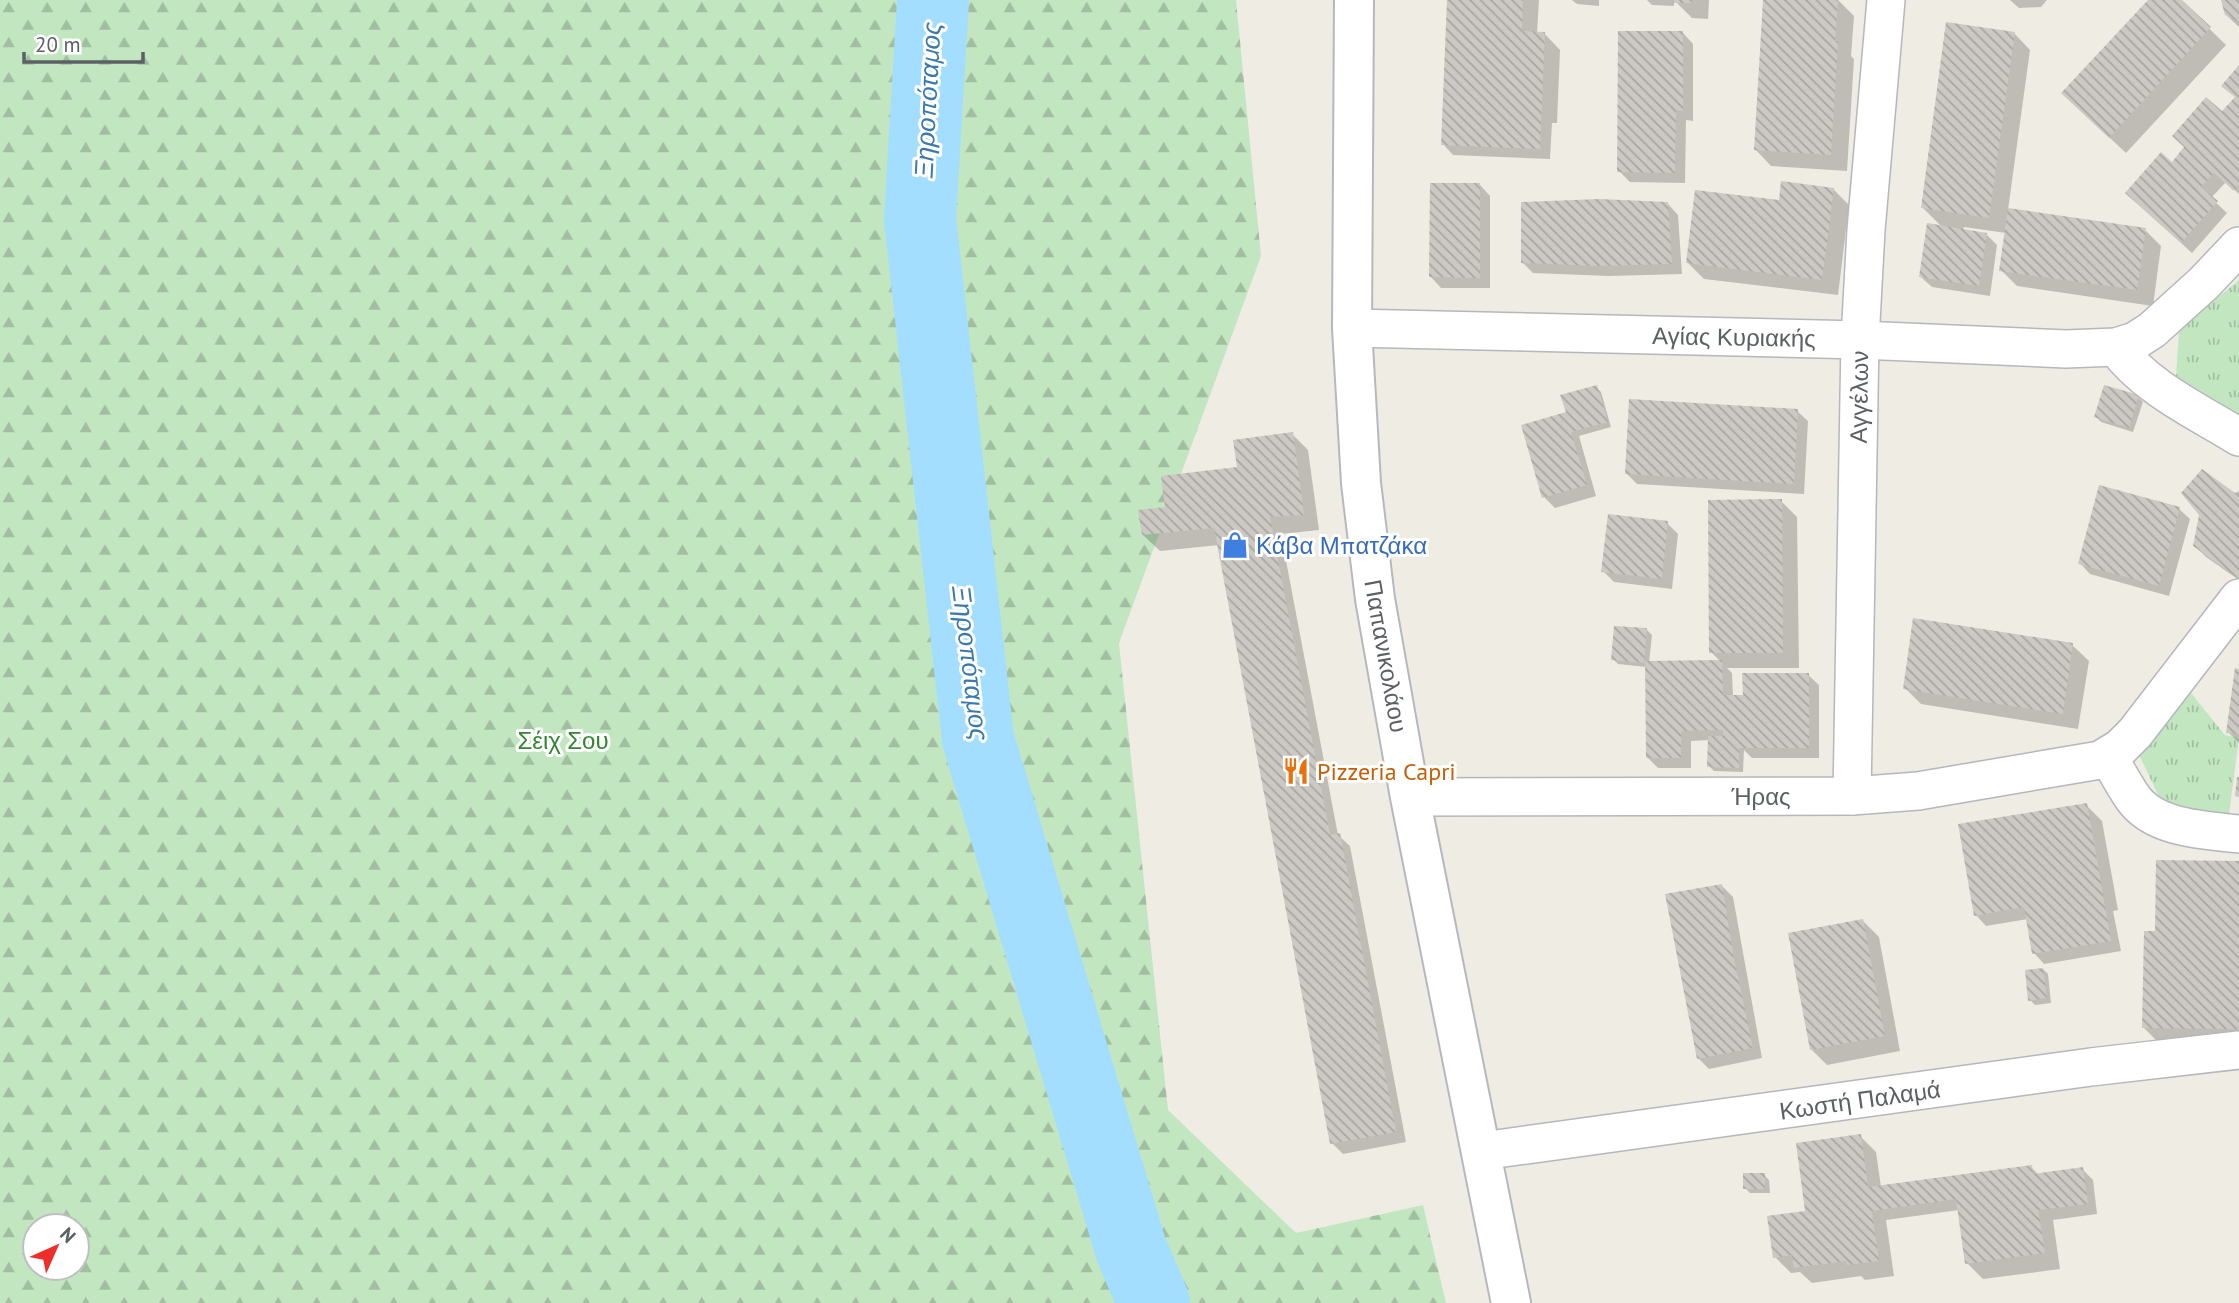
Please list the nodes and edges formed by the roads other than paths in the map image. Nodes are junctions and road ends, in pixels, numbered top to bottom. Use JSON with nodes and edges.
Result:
{"nodes":[{"id":1,"x":1354,"y":0,"type":"edge"},
{"id":2,"x":1886,"y":0,"type":"edge"},
{"id":3,"x":2239,"y":246,"type":"edge"},
{"id":4,"x":1352,"y":328,"type":"junction"},
{"id":5,"x":1860,"y":340,"type":"junction"},
{"id":6,"x":2116,"y":347,"type":"junction"},
{"id":7,"x":2239,"y":438,"type":"edge"},
{"id":8,"x":2239,"y":598,"type":"edge"},
{"id":9,"x":2108,"y":756,"type":"junction"},
{"id":10,"x":1852,"y":796,"type":"junction"},
{"id":11,"x":1410,"y":797,"type":"junction"},
{"id":12,"x":2239,"y":834,"type":"edge"},
{"id":13,"x":2239,"y":1050,"type":"edge"},
{"id":14,"x":1482,"y":1152,"type":"junction"},
{"id":15,"x":1511,"y":1303,"type":"edge"}],
"edges":[{"from":1,"to":4,"type":"main road","name":"Παπανικολάου"},
{"from":2,"to":5,"type":"street","name":"Αγγέλων"},
{"from":3,"to":6,"type":"street"},
{"from":4,"to":5,"type":"street","name":"Αγίας Κυριακής"},
{"from":4,"to":11,"type":"main road","name":"Παπανικολάου"},
{"from":5,"to":6,"type":"street","name":"Αγίας Κυριακής"},
{"from":5,"to":10,"type":"street","name":"Αγγέλων"},
{"from":6,"to":7,"type":"street"},
{"from":8,"to":9,"type":"street","name":"Ήρας"},
{"from":9,"to":10,"type":"street","name":"Ήρας"},
{"from":9,"to":12,"type":"street"},
{"from":10,"to":11,"type":"street","name":"Ήρας"},
{"from":11,"to":14,"type":"main road","name":"Παπανικολάου"},
{"from":13,"to":14,"type":"street","name":"Κωστή Παλαμά"},
{"from":14,"to":15,"type":"main road","name":"Παπανικολάου"}]}
